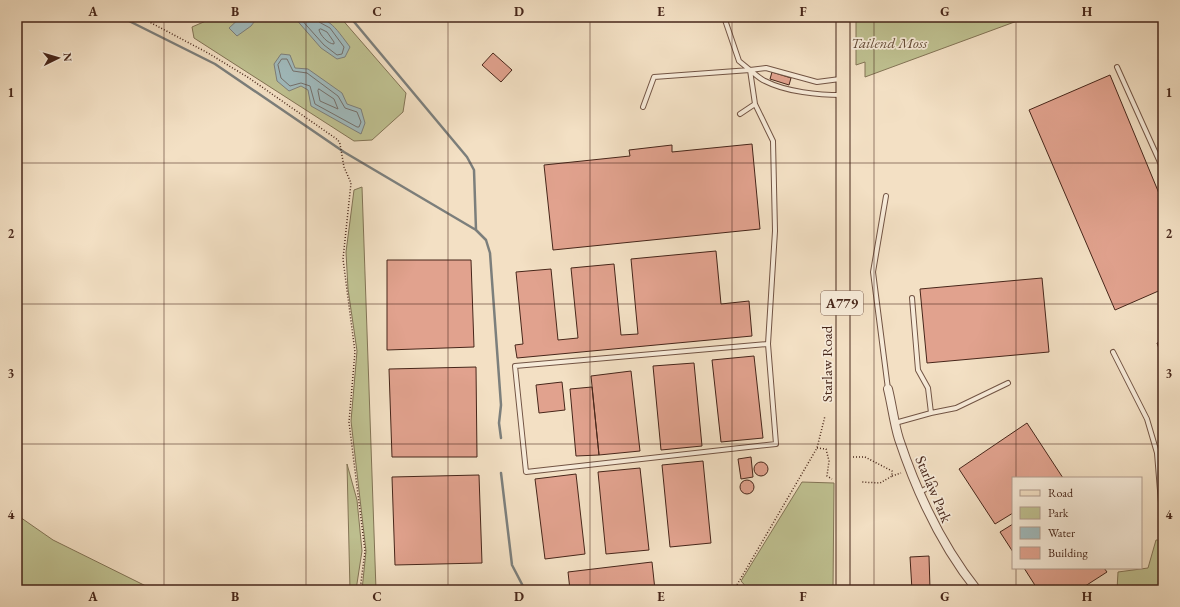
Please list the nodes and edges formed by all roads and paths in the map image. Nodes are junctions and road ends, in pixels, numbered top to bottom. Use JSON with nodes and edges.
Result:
{"nodes":[{"id":1,"x":140,"y":17,"type":"edge"},
{"id":2,"x":724,"y":17,"type":"edge"},
{"id":3,"x":843,"y":17,"type":"edge"},
{"id":4,"x":1117,"y":67,"type":"dead end"},
{"id":5,"x":750,"y":70,"type":"junction"},
{"id":6,"x":844,"y":78,"type":"junction"},
{"id":7,"x":844,"y":95,"type":"junction"},
{"id":8,"x":755,"y":104,"type":"junction"},
{"id":9,"x":643,"y":107,"type":"dead end"},
{"id":10,"x":740,"y":114,"type":"dead end"},
{"id":11,"x":1163,"y":169,"type":"edge"},
{"id":12,"x":886,"y":196,"type":"dead end"},
{"id":13,"x":912,"y":298,"type":"dead end"},
{"id":14,"x":768,"y":344,"type":"junction"},
{"id":15,"x":1113,"y":352,"type":"dead end"},
{"id":16,"x":1008,"y":383,"type":"dead end"},
{"id":17,"x":888,"y":389,"type":"joint"},
{"id":18,"x":931,"y":413,"type":"junction"},
{"id":19,"x":825,"y":416,"type":"dead end"},
{"id":20,"x":896,"y":423,"type":"junction"},
{"id":21,"x":817,"y":448,"type":"junction"},
{"id":22,"x":851,"y":463,"type":"dead end"},
{"id":23,"x":910,"y":470,"type":"junction"},
{"id":24,"x":892,"y":476,"type":"junction"},
{"id":25,"x":836,"y":481,"type":"dead end"},
{"id":26,"x":861,"y":482,"type":"dead end"},
{"id":27,"x":934,"y":484,"type":"dead end"},
{"id":28,"x":920,"y":492,"type":"junction"},
{"id":29,"x":1163,"y":503,"type":"edge"},
{"id":30,"x":976,"y":589,"type":"edge"},
{"id":31,"x":360,"y":590,"type":"edge"},
{"id":32,"x":734,"y":590,"type":"edge"},
{"id":33,"x":843,"y":590,"type":"edge"},
{"id":34,"x":958,"y":590,"type":"edge"}],
"edges":[{"from":1,"to":31,"type":"path"},
{"from":2,"to":5,"type":"lane"},
{"from":3,"to":6,"type":"main road","name":"Starlaw Road","number":"A779"},
{"from":4,"to":11,"type":"lane"},
{"from":5,"to":6,"type":"lane"},
{"from":5,"to":7,"type":"lane"},
{"from":5,"to":8,"type":"lane"},
{"from":5,"to":9,"type":"lane"},
{"from":6,"to":7,"type":"main road","name":"Starlaw Road","number":"A779"},
{"from":7,"to":33,"type":"main road","name":"Starlaw Road","number":"A779"},
{"from":8,"to":10,"type":"lane"},
{"from":8,"to":14,"type":"lane"},
{"from":12,"to":17,"type":"lane"},
{"from":13,"to":18,"type":"lane"},
{"from":14,"to":14,"type":"lane"},
{"from":15,"to":29,"type":"lane"},
{"from":16,"to":18,"type":"lane"},
{"from":17,"to":20,"type":"street","name":"Starlaw Park"},
{"from":18,"to":20,"type":"lane"},
{"from":19,"to":21,"type":"path"},
{"from":20,"to":23,"type":"street","name":"Starlaw Park"},
{"from":21,"to":25,"type":"path"},
{"from":21,"to":32,"type":"path"},
{"from":22,"to":24,"type":"path"},
{"from":23,"to":24,"type":"path"},
{"from":23,"to":28,"type":"street","name":"Starlaw Park"},
{"from":24,"to":26,"type":"path"},
{"from":27,"to":28,"type":"lane"},
{"from":28,"to":30,"type":"street","name":"Starlaw Park"},
{"from":30,"to":34,"type":"lane"}]}
